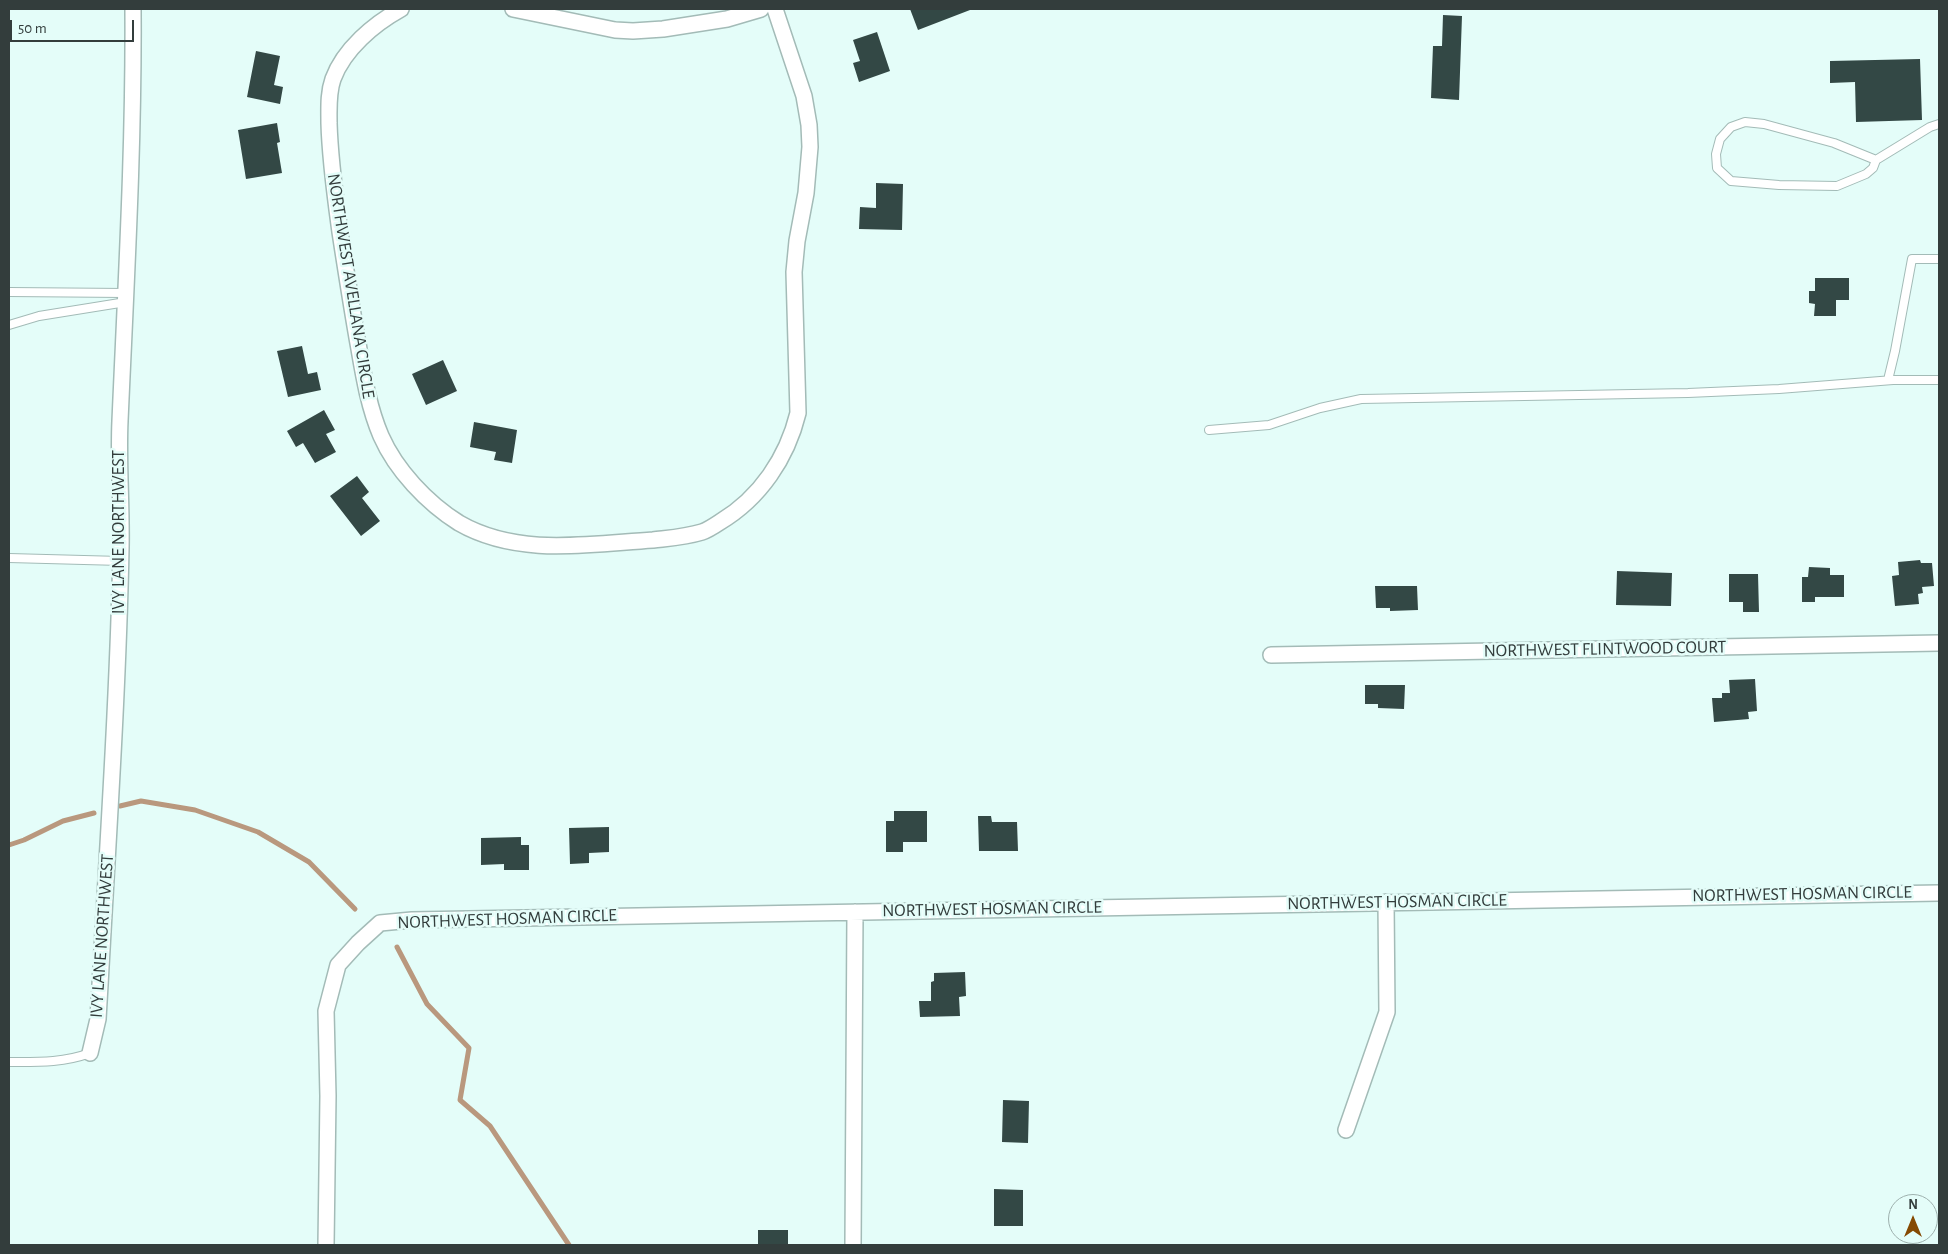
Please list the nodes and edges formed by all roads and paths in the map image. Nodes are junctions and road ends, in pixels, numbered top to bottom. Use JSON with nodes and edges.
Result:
{"nodes":[{"id":1,"x":133,"y":9,"type":"edge"},
{"id":2,"x":401,"y":9,"type":"edge"},
{"id":3,"x":513,"y":9,"type":"edge"},
{"id":4,"x":761,"y":9,"type":"edge"},
{"id":5,"x":775,"y":9,"type":"edge"},
{"id":6,"x":1939,"y":124,"type":"edge"},
{"id":7,"x":1876,"y":160,"type":"junction"},
{"id":8,"x":1939,"y":259,"type":"edge"},
{"id":9,"x":9,"y":292,"type":"edge"},
{"id":10,"x":126,"y":297,"type":"junction"},
{"id":11,"x":9,"y":325,"type":"edge"},
{"id":12,"x":1888,"y":380,"type":"junction"},
{"id":13,"x":1939,"y":380,"type":"edge"},
{"id":14,"x":1209,"y":430,"type":"dead end"},
{"id":15,"x":9,"y":558,"type":"edge"},
{"id":16,"x":121,"y":561,"type":"junction"},
{"id":17,"x":1939,"y":643,"type":"edge"},
{"id":18,"x":1271,"y":654,"type":"dead end"},
{"id":19,"x":1939,"y":893,"type":"edge"},
{"id":20,"x":1386,"y":902,"type":"junction"},
{"id":21,"x":855,"y":912,"type":"junction"},
{"id":22,"x":90,"y":1053,"type":"joint"},
{"id":23,"x":9,"y":1062,"type":"edge"},
{"id":24,"x":1346,"y":1130,"type":"dead end"},
{"id":25,"x":326,"y":1245,"type":"edge"},
{"id":26,"x":853,"y":1245,"type":"edge"}],
"edges":[{"from":1,"to":10,"type":"street","name":"IVY LANE NORTHWEST"},
{"from":2,"to":5,"type":"street","name":"NORTHWEST AVELLANA CIRCLE"},
{"from":3,"to":4,"type":"street"},
{"from":6,"to":7,"type":"lane"},
{"from":7,"to":7,"type":"lane"},
{"from":8,"to":12,"type":"lane"},
{"from":9,"to":10,"type":"lane"},
{"from":10,"to":11,"type":"lane"},
{"from":10,"to":16,"type":"street","name":"IVY LANE NORTHWEST"},
{"from":12,"to":13,"type":"lane"},
{"from":12,"to":14,"type":"lane"},
{"from":15,"to":16,"type":"lane"},
{"from":16,"to":22,"type":"street","name":"IVY LANE NORTHWEST"},
{"from":17,"to":18,"type":"street","name":"NORTHWEST FLINTWOOD COURT"},
{"from":19,"to":20,"type":"street","name":"NORTHWEST HOSMAN CIRCLE"},
{"from":20,"to":21,"type":"street","name":"NORTHWEST HOSMAN CIRCLE"},
{"from":20,"to":24,"type":"street"},
{"from":21,"to":25,"type":"street","name":"NORTHWEST HOSMAN CIRCLE"},
{"from":21,"to":26,"type":"street"},
{"from":22,"to":23,"type":"lane"}]}
